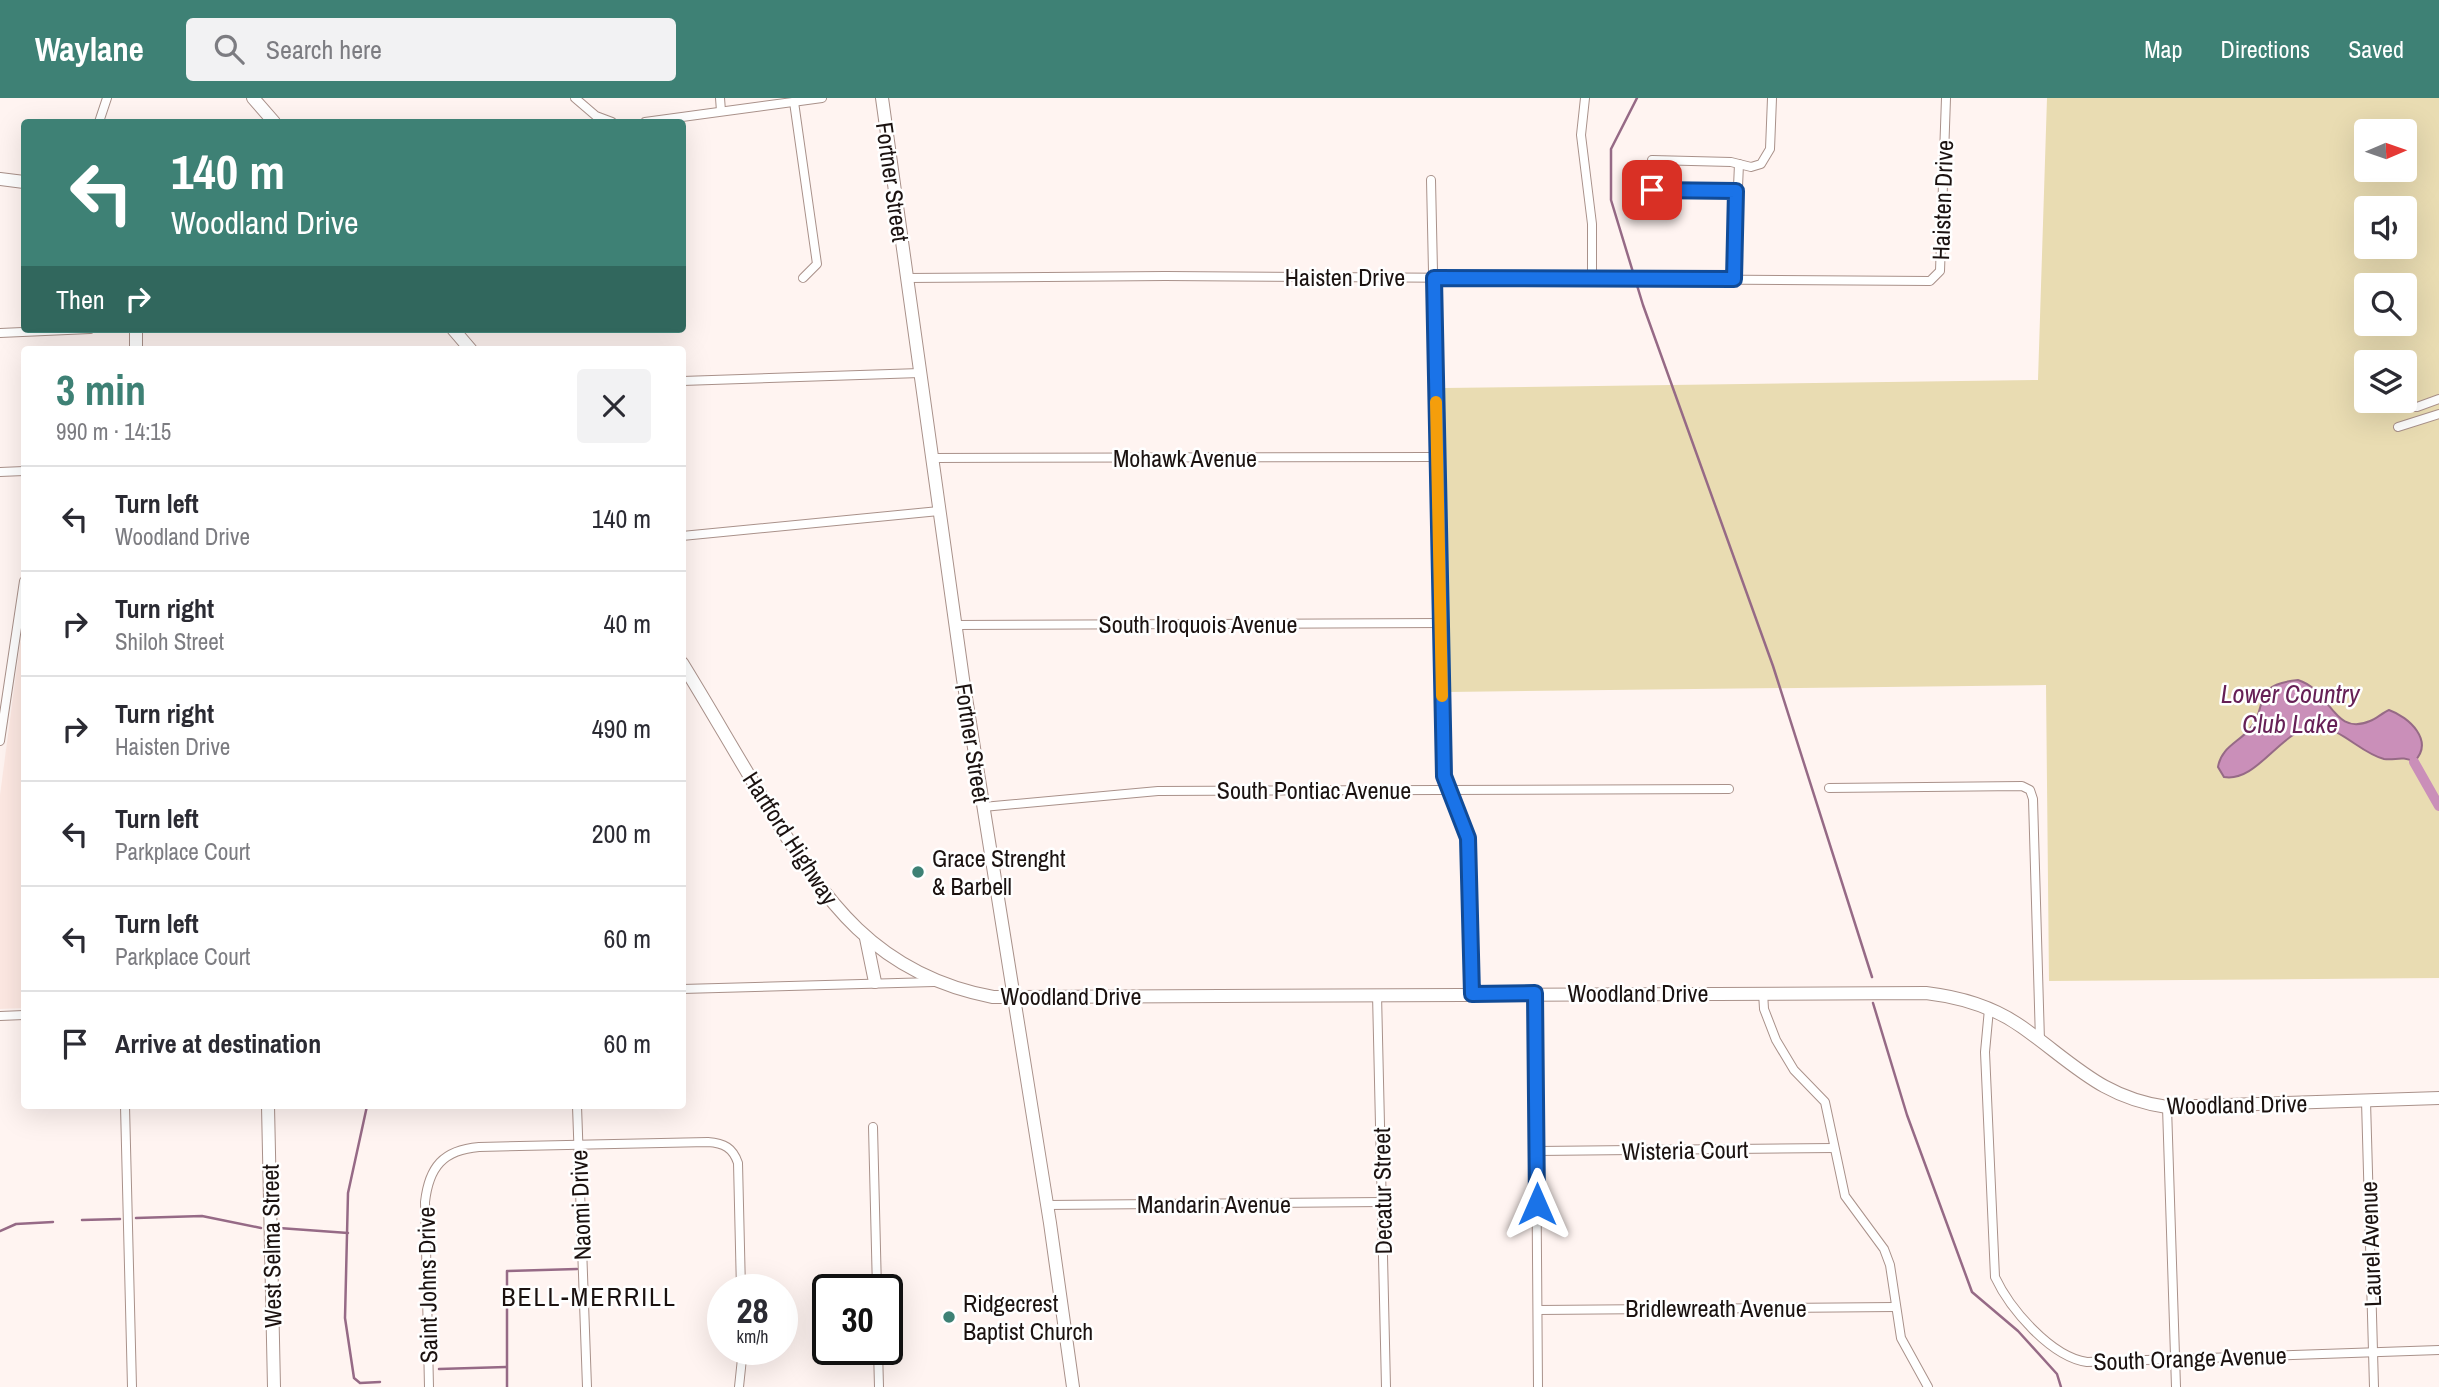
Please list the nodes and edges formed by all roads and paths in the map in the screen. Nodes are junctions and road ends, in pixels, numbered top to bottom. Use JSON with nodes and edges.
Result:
{"nodes":[{"id":1,"x":107,"y":98,"type":"edge"},
{"id":2,"x":253,"y":98,"type":"edge"},
{"id":3,"x":575,"y":98,"type":"edge"},
{"id":4,"x":719,"y":98,"type":"edge"},
{"id":5,"x":822,"y":98,"type":"edge"},
{"id":6,"x":882,"y":98,"type":"edge"},
{"id":7,"x":1585,"y":98,"type":"edge"},
{"id":8,"x":1772,"y":98,"type":"edge"},
{"id":9,"x":1946,"y":98,"type":"edge"},
{"id":10,"x":794,"y":102,"type":"junction"},
{"id":11,"x":721,"y":111,"type":"junction"},
{"id":12,"x":100,"y":119,"type":"edge"},
{"id":13,"x":272,"y":119,"type":"edge"},
{"id":14,"x":604,"y":119,"type":"edge"},
{"id":15,"x":666,"y":119,"type":"edge"},
{"id":16,"x":1739,"y":164,"type":"junction"},
{"id":17,"x":0,"y":179,"type":"edge"},
{"id":18,"x":1431,"y":180,"type":"dead end"},
{"id":19,"x":21,"y":182,"type":"edge"},
{"id":20,"x":1736,"y":191,"type":"junction"},
{"id":21,"x":803,"y":278,"type":"dead end"},
{"id":22,"x":907,"y":278,"type":"junction"},
{"id":23,"x":1434,"y":278,"type":"junction"},
{"id":24,"x":1592,"y":279,"type":"junction"},
{"id":25,"x":1734,"y":279,"type":"junction"},
{"id":26,"x":21,"y":331,"type":"edge"},
{"id":27,"x":0,"y":332,"type":"edge"},
{"id":28,"x":920,"y":373,"type":"junction"},
{"id":29,"x":686,"y":381,"type":"edge"},
{"id":30,"x":2439,"y":399,"type":"edge"},
{"id":31,"x":2417,"y":407,"type":"edge"},
{"id":32,"x":2439,"y":414,"type":"edge"},
{"id":33,"x":2398,"y":427,"type":"dead end"},
{"id":34,"x":1437,"y":457,"type":"junction"},
{"id":35,"x":932,"y":458,"type":"junction"},
{"id":36,"x":0,"y":471,"type":"edge"},
{"id":37,"x":21,"y":471,"type":"edge"},
{"id":38,"x":939,"y":510,"type":"junction"},
{"id":39,"x":686,"y":536,"type":"edge"},
{"id":40,"x":21,"y":600,"type":"edge"},
{"id":41,"x":1441,"y":623,"type":"junction"},
{"id":42,"x":955,"y":625,"type":"junction"},
{"id":43,"x":686,"y":670,"type":"edge"},
{"id":44,"x":0,"y":741,"type":"edge"},
{"id":45,"x":1829,"y":788,"type":"dead end"},
{"id":46,"x":1448,"y":789,"type":"junction"},
{"id":47,"x":1729,"y":789,"type":"dead end"},
{"id":48,"x":983,"y":807,"type":"junction"},
{"id":49,"x":866,"y":938,"type":"junction"},
{"id":50,"x":875,"y":982,"type":"junction"},
{"id":51,"x":934,"y":982,"type":"junction"},
{"id":52,"x":686,"y":989,"type":"edge"},
{"id":53,"x":1763,"y":992,"type":"junction"},
{"id":54,"x":1535,"y":993,"type":"junction"},
{"id":55,"x":1377,"y":994,"type":"junction"},
{"id":56,"x":1472,"y":994,"type":"junction"},
{"id":57,"x":1013,"y":996,"type":"junction"},
{"id":58,"x":1990,"y":1009,"type":"junction"},
{"id":59,"x":21,"y":1015,"type":"edge"},
{"id":60,"x":0,"y":1016,"type":"edge"},
{"id":61,"x":2039,"y":1041,"type":"junction"},
{"id":62,"x":2439,"y":1098,"type":"edge"},
{"id":63,"x":2366,"y":1101,"type":"junction"},
{"id":64,"x":2167,"y":1107,"type":"junction"},
{"id":65,"x":125,"y":1109,"type":"edge"},
{"id":66,"x":268,"y":1109,"type":"edge"},
{"id":67,"x":577,"y":1109,"type":"edge"},
{"id":68,"x":873,"y":1127,"type":"dead end"},
{"id":69,"x":579,"y":1145,"type":"junction"},
{"id":70,"x":1834,"y":1148,"type":"junction"},
{"id":71,"x":1536,"y":1151,"type":"junction"},
{"id":72,"x":1382,"y":1202,"type":"junction"},
{"id":73,"x":1047,"y":1205,"type":"junction"},
{"id":74,"x":741,"y":1274,"type":"edge"},
{"id":75,"x":877,"y":1274,"type":"edge"},
{"id":76,"x":1895,"y":1307,"type":"junction"},
{"id":77,"x":1538,"y":1310,"type":"junction"},
{"id":78,"x":2439,"y":1350,"type":"edge"},
{"id":79,"x":2373,"y":1352,"type":"junction"},
{"id":80,"x":2175,"y":1359,"type":"junction"},
{"id":81,"x":741,"y":1365,"type":"edge"},
{"id":82,"x":878,"y":1365,"type":"edge"},
{"id":83,"x":132,"y":1387,"type":"edge"},
{"id":84,"x":274,"y":1387,"type":"edge"},
{"id":85,"x":429,"y":1387,"type":"edge"},
{"id":86,"x":587,"y":1387,"type":"edge"},
{"id":87,"x":739,"y":1387,"type":"edge"},
{"id":88,"x":879,"y":1387,"type":"edge"},
{"id":89,"x":1073,"y":1387,"type":"edge"},
{"id":90,"x":1386,"y":1387,"type":"edge"},
{"id":91,"x":1538,"y":1387,"type":"edge"},
{"id":92,"x":1928,"y":1387,"type":"edge"},
{"id":93,"x":2176,"y":1387,"type":"edge"},
{"id":94,"x":2374,"y":1387,"type":"edge"}],
"edges":[{"from":1,"to":12,"type":"street"},
{"from":2,"to":13,"type":"main road"},
{"from":3,"to":14,"type":"street"},
{"from":4,"to":11,"type":"street"},
{"from":5,"to":10,"type":"street"},
{"from":6,"to":22,"type":"main road","name":"Fortner Street"},
{"from":7,"to":24,"type":"street"},
{"from":8,"to":16,"type":"street"},
{"from":9,"to":25,"type":"street","name":"Haisten Drive"},
{"from":10,"to":11,"type":"street"},
{"from":10,"to":21,"type":"street"},
{"from":11,"to":15,"type":"street"},
{"from":16,"to":20,"type":"street"},
{"from":16,"to":20,"type":"street"},
{"from":17,"to":19,"type":"main road"},
{"from":18,"to":23,"type":"street"},
{"from":20,"to":25,"type":"street"},
{"from":22,"to":23,"type":"street","name":"Haisten Drive"},
{"from":22,"to":28,"type":"main road","name":"Fortner Street"},
{"from":23,"to":24,"type":"street","name":"Haisten Drive"},
{"from":23,"to":34,"type":"street"},
{"from":24,"to":25,"type":"street","name":"Haisten Drive"},
{"from":26,"to":27,"type":"street"},
{"from":28,"to":29,"type":"street"},
{"from":28,"to":35,"type":"main road","name":"Fortner Street"},
{"from":30,"to":31,"type":"street"},
{"from":32,"to":33,"type":"street"},
{"from":34,"to":35,"type":"street","name":"Mohawk Avenue"},
{"from":34,"to":41,"type":"street"},
{"from":35,"to":38,"type":"main road","name":"Fortner Street"},
{"from":36,"to":37,"type":"street"},
{"from":38,"to":39,"type":"street"},
{"from":38,"to":42,"type":"main road","name":"Fortner Street"},
{"from":40,"to":44,"type":"street"},
{"from":41,"to":42,"type":"street","name":"South Iroquois Avenue"},
{"from":41,"to":46,"type":"street"},
{"from":42,"to":48,"type":"main road","name":"Fortner Street"},
{"from":43,"to":49,"type":"main road","name":"Hartford Highway"},
{"from":45,"to":61,"type":"street"},
{"from":46,"to":47,"type":"street","name":"South Pontiac Avenue"},
{"from":46,"to":48,"type":"street","name":"South Pontiac Avenue"},
{"from":46,"to":56,"type":"street"},
{"from":48,"to":57,"type":"main road","name":"Fortner Street"},
{"from":49,"to":50,"type":"main road"},
{"from":49,"to":51,"type":"main road","name":"Hartford Highway"},
{"from":50,"to":51,"type":"street","name":"Woodland Drive"},
{"from":50,"to":52,"type":"street","name":"Woodland Drive"},
{"from":51,"to":57,"type":"main road","name":"Woodland Drive"},
{"from":53,"to":54,"type":"main road","name":"Woodland Drive"},
{"from":53,"to":58,"type":"main road","name":"Woodland Drive"},
{"from":53,"to":70,"type":"street"},
{"from":54,"to":56,"type":"main road","name":"Woodland Drive"},
{"from":54,"to":71,"type":"street"},
{"from":55,"to":56,"type":"main road","name":"Woodland Drive"},
{"from":55,"to":57,"type":"main road","name":"Woodland Drive"},
{"from":55,"to":72,"type":"street","name":"Decatur Street"},
{"from":57,"to":73,"type":"main road","name":"Fortner Street"},
{"from":58,"to":61,"type":"main road","name":"Woodland Drive"},
{"from":58,"to":80,"type":"street","name":"South Orange Avenue"},
{"from":59,"to":60,"type":"street"},
{"from":61,"to":64,"type":"main road","name":"Woodland Drive"},
{"from":62,"to":63,"type":"main road","name":"Woodland Drive"},
{"from":63,"to":64,"type":"main road","name":"Woodland Drive"},
{"from":63,"to":79,"type":"street","name":"Laurel Avenue"},
{"from":64,"to":80,"type":"street"},
{"from":65,"to":83,"type":"street"},
{"from":66,"to":84,"type":"main road","name":"West Selma Street"},
{"from":67,"to":69,"type":"street","name":"Naomi Drive"},
{"from":68,"to":75,"type":"street"},
{"from":69,"to":74,"type":"street","name":"Saint Johns Drive"},
{"from":69,"to":85,"type":"street","name":"Saint Johns Drive"},
{"from":69,"to":86,"type":"street","name":"Naomi Drive"},
{"from":70,"to":71,"type":"street","name":"Wisteria Court"},
{"from":70,"to":76,"type":"street"},
{"from":71,"to":77,"type":"street"},
{"from":72,"to":73,"type":"street","name":"Mandarin Avenue"},
{"from":72,"to":90,"type":"street","name":"Decatur Street"},
{"from":73,"to":89,"type":"main road","name":"Fortner Street"},
{"from":76,"to":77,"type":"street","name":"Bridlewreath Avenue"},
{"from":76,"to":92,"type":"street"},
{"from":77,"to":91,"type":"street"},
{"from":78,"to":79,"type":"street","name":"South Orange Avenue"},
{"from":79,"to":80,"type":"street","name":"South Orange Avenue"},
{"from":79,"to":94,"type":"street","name":"Laurel Avenue"},
{"from":80,"to":93,"type":"street"},
{"from":81,"to":87,"type":"street"},
{"from":82,"to":88,"type":"street"}]}
